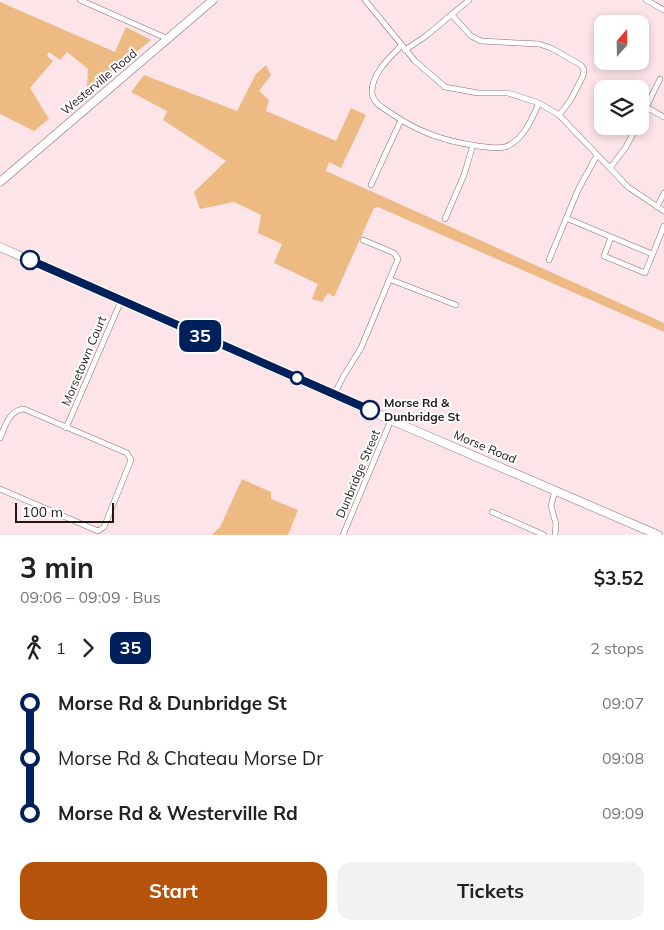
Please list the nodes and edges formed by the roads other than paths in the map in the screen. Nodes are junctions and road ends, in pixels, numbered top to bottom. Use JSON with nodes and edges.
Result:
{"nodes":[{"id":1,"x":80,"y":0,"type":"edge"},
{"id":2,"x":213,"y":0,"type":"edge"},
{"id":3,"x":364,"y":0,"type":"edge"},
{"id":4,"x":469,"y":0,"type":"edge"},
{"id":5,"x":646,"y":0,"type":"edge"},
{"id":6,"x":664,"y":10,"type":"edge"},
{"id":7,"x":452,"y":14,"type":"junction"},
{"id":8,"x":168,"y":39,"type":"junction"},
{"id":9,"x":404,"y":47,"type":"junction"},
{"id":10,"x":660,"y":79,"type":"dead end"},
{"id":11,"x":649,"y":101,"type":"edge"},
{"id":12,"x":539,"y":103,"type":"junction"},
{"id":13,"x":649,"y":109,"type":"edge"},
{"id":14,"x":559,"y":115,"type":"junction"},
{"id":15,"x":664,"y":117,"type":"edge"},
{"id":16,"x":401,"y":120,"type":"junction"},
{"id":17,"x":632,"y":135,"type":"edge"},
{"id":18,"x":473,"y":145,"type":"junction"},
{"id":19,"x":597,"y":155,"type":"junction"},
{"id":20,"x":610,"y":168,"type":"junction"},
{"id":21,"x":0,"y":182,"type":"edge"},
{"id":22,"x":371,"y":185,"type":"dead end"},
{"id":23,"x":664,"y":193,"type":"edge"},
{"id":24,"x":657,"y":207,"type":"junction"},
{"id":25,"x":664,"y":211,"type":"edge"},
{"id":26,"x":566,"y":218,"type":"junction"},
{"id":27,"x":446,"y":219,"type":"dead end"},
{"id":28,"x":664,"y":226,"type":"edge"},
{"id":29,"x":611,"y":237,"type":"junction"},
{"id":30,"x":364,"y":240,"type":"dead end"},
{"id":31,"x":0,"y":247,"type":"edge"},
{"id":32,"x":652,"y":254,"type":"junction"},
{"id":33,"x":549,"y":260,"type":"dead end"},
{"id":34,"x":389,"y":279,"type":"junction"},
{"id":35,"x":120,"y":301,"type":"junction"},
{"id":36,"x":456,"y":305,"type":"dead end"},
{"id":37,"x":334,"y":395,"type":"junction"},
{"id":38,"x":391,"y":420,"type":"junction"},
{"id":39,"x":66,"y":428,"type":"junction"},
{"id":40,"x":0,"y":438,"type":"edge"},
{"id":41,"x":0,"y":489,"type":"edge"},
{"id":42,"x":555,"y":490,"type":"junction"},
{"id":43,"x":492,"y":512,"type":"dead end"},
{"id":44,"x":343,"y":535,"type":"edge"},
{"id":45,"x":544,"y":535,"type":"edge"},
{"id":46,"x":555,"y":535,"type":"edge"},
{"id":47,"x":658,"y":535,"type":"edge"}],
"edges":[{"from":1,"to":8,"type":"street"},
{"from":2,"to":8,"type":"main road","name":"Westerville Road"},
{"from":3,"to":9,"type":"street"},
{"from":4,"to":7,"type":"street"},
{"from":5,"to":6,"type":"street"},
{"from":7,"to":9,"type":"street"},
{"from":7,"to":14,"type":"street"},
{"from":8,"to":21,"type":"main road","name":"Westerville Road"},
{"from":9,"to":12,"type":"street"},
{"from":9,"to":16,"type":"street"},
{"from":10,"to":11,"type":"street"},
{"from":12,"to":14,"type":"street"},
{"from":12,"to":18,"type":"street"},
{"from":13,"to":15,"type":"street"},
{"from":14,"to":19,"type":"street"},
{"from":16,"to":18,"type":"street"},
{"from":16,"to":22,"type":"street"},
{"from":17,"to":20,"type":"street"},
{"from":18,"to":27,"type":"street"},
{"from":19,"to":20,"type":"street"},
{"from":19,"to":26,"type":"street"},
{"from":20,"to":24,"type":"street"},
{"from":23,"to":24,"type":"street"},
{"from":24,"to":25,"type":"street"},
{"from":26,"to":29,"type":"street"},
{"from":26,"to":33,"type":"street"},
{"from":28,"to":32,"type":"street"},
{"from":29,"to":32,"type":"street"},
{"from":29,"to":32,"type":"street"},
{"from":30,"to":34,"type":"street"},
{"from":31,"to":35,"type":"main road","name":"Morse Road"},
{"from":34,"to":36,"type":"street"},
{"from":34,"to":37,"type":"street"},
{"from":35,"to":37,"type":"main road","name":"Morse Road"},
{"from":35,"to":39,"type":"street","name":"Morsetown Court"},
{"from":37,"to":38,"type":"main road","name":"Morse Road"},
{"from":38,"to":42,"type":"main road","name":"Morse Road"},
{"from":38,"to":44,"type":"street","name":"Dunbridge Street"},
{"from":39,"to":40,"type":"street"},
{"from":39,"to":41,"type":"street"},
{"from":42,"to":46,"type":"street"},
{"from":42,"to":47,"type":"main road","name":"Morse Road"},
{"from":43,"to":45,"type":"street"}]}
